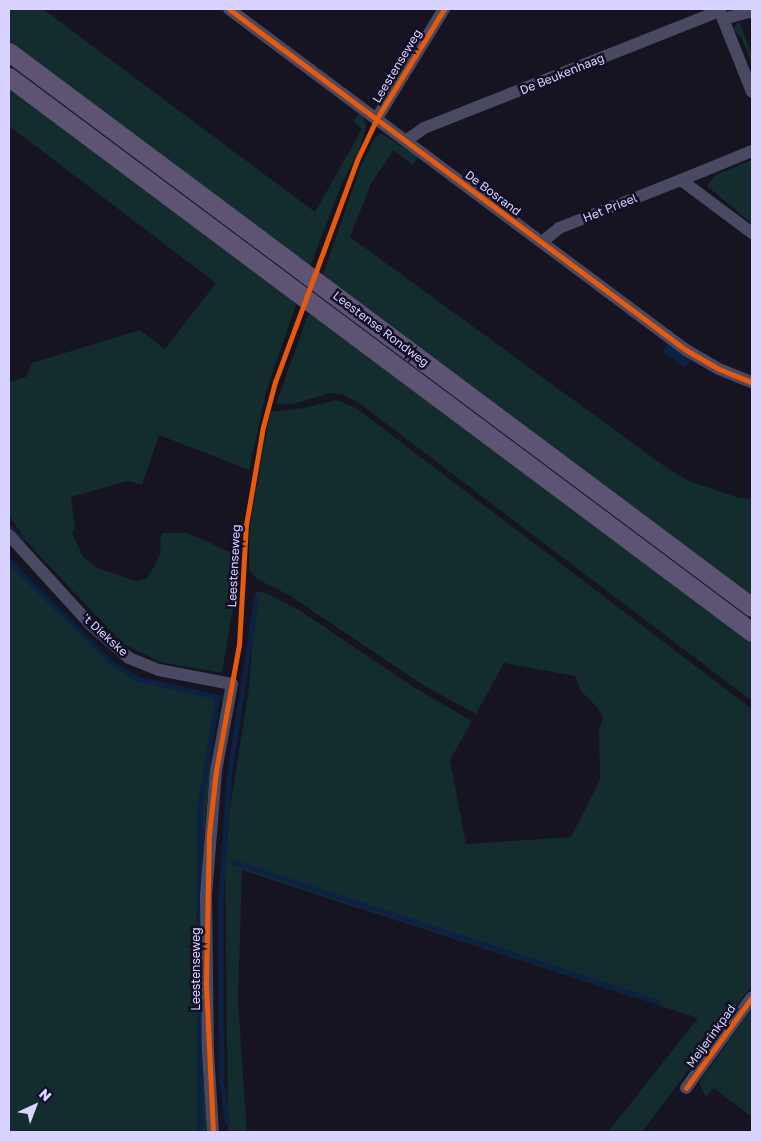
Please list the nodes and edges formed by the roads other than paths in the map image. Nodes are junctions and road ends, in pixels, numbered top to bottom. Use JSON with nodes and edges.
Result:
{"nodes":[{"id":1,"x":229,"y":9,"type":"edge"},
{"id":2,"x":444,"y":9,"type":"edge"},
{"id":3,"x":752,"y":11,"type":"edge"},
{"id":4,"x":721,"y":13,"type":"edge"},
{"id":5,"x":9,"y":52,"type":"edge"},
{"id":6,"x":9,"y":77,"type":"edge"},
{"id":7,"x":752,"y":92,"type":"edge"},
{"id":8,"x":377,"y":118,"type":"junction"},
{"id":9,"x":407,"y":140,"type":"junction"},
{"id":10,"x":752,"y":151,"type":"edge"},
{"id":11,"x":681,"y":180,"type":"junction"},
{"id":12,"x":752,"y":233,"type":"edge"},
{"id":13,"x":542,"y":242,"type":"junction"},
{"id":14,"x":752,"y":382,"type":"edge"},
{"id":15,"x":9,"y":535,"type":"edge"},
{"id":16,"x":752,"y":607,"type":"edge"},
{"id":17,"x":752,"y":632,"type":"edge"},
{"id":18,"x":232,"y":684,"type":"joint"},
{"id":19,"x":752,"y":997,"type":"edge"},
{"id":20,"x":686,"y":1088,"type":"dead end"},
{"id":21,"x":214,"y":1132,"type":"edge"}],
"edges":[{"from":1,"to":8,"type":"street","name":"De Bosrand"},
{"from":2,"to":8,"type":"street","name":"Leestenseweg"},
{"from":3,"to":4,"type":"street","name":"De Beukenhaag"},
{"from":4,"to":7,"type":"street"},
{"from":4,"to":9,"type":"street","name":"De Beukenhaag"},
{"from":5,"to":16,"type":"main road","name":"Leestense Rondweg"},
{"from":6,"to":17,"type":"main road","name":"Leestense Rondweg"},
{"from":8,"to":9,"type":"street","name":"De Bosrand"},
{"from":9,"to":13,"type":"street","name":"De Bosrand"},
{"from":10,"to":11,"type":"street","name":"Het Prieel"},
{"from":11,"to":12,"type":"street"},
{"from":11,"to":13,"type":"street","name":"Het Prieel"},
{"from":13,"to":14,"type":"street","name":"De Bosrand"},
{"from":15,"to":18,"type":"street","name":"'t Diekske"},
{"from":18,"to":21,"type":"street","name":"Leestenseweg"},
{"from":19,"to":20,"type":"street","name":"Meijerinkpad"}]}
